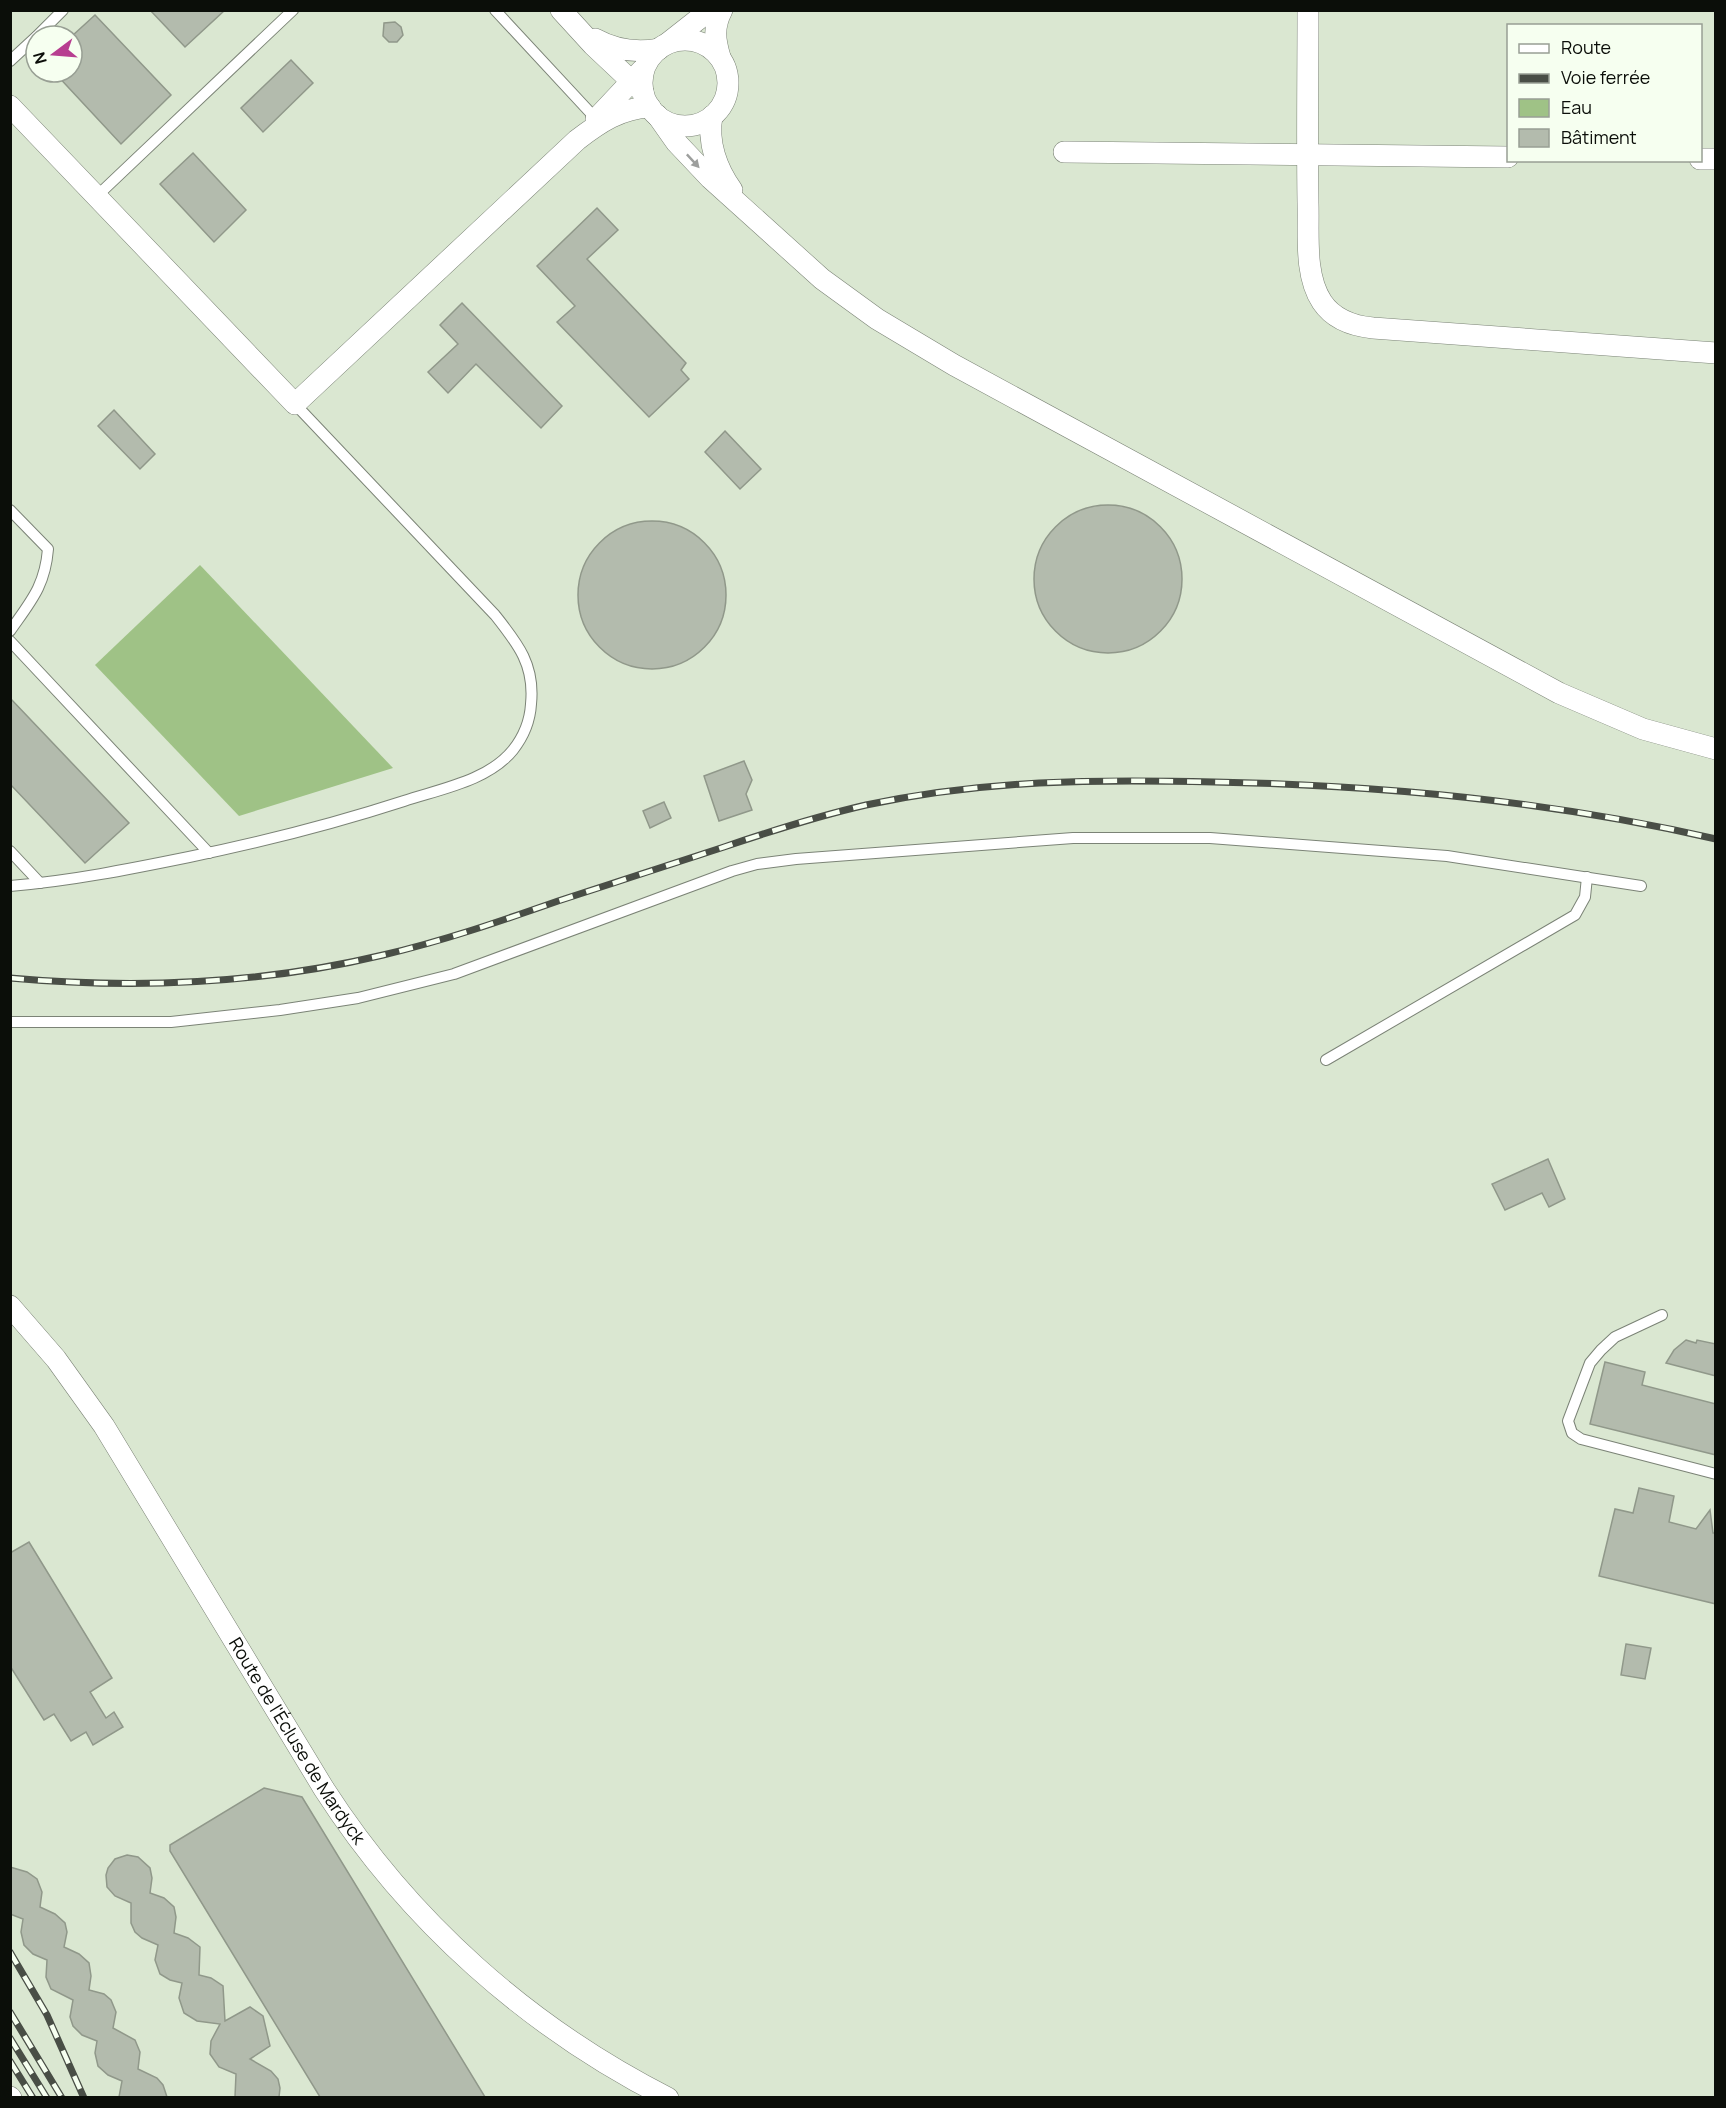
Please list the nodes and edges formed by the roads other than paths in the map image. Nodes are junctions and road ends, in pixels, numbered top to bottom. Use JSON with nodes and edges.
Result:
{"nodes":[{"id":1,"x":63,"y":10,"type":"edge"},
{"id":2,"x":292,"y":10,"type":"edge"},
{"id":3,"x":495,"y":10,"type":"edge"},
{"id":4,"x":561,"y":10,"type":"edge"},
{"id":5,"x":710,"y":10,"type":"edge"},
{"id":6,"x":722,"y":10,"type":"edge"},
{"id":7,"x":1308,"y":10,"type":"edge"},
{"id":8,"x":48,"y":24,"type":"edge"},
{"id":9,"x":579,"y":30,"type":"junction"},
{"id":10,"x":24,"y":48,"type":"edge"},
{"id":11,"x":720,"y":57,"type":"junction"},
{"id":12,"x":10,"y":62,"type":"edge"},
{"id":13,"x":651,"y":79,"type":"junction"},
{"id":14,"x":10,"y":106,"type":"edge"},
{"id":15,"x":712,"y":116,"type":"junction"},
{"id":16,"x":598,"y":121,"type":"junction"},
{"id":17,"x":1064,"y":152,"type":"dead end"},
{"id":18,"x":1307,"y":154,"type":"junction"},
{"id":19,"x":1507,"y":157,"type":"edge"},
{"id":20,"x":97,"y":196,"type":"junction"},
{"id":21,"x":749,"y":211,"type":"junction"},
{"id":22,"x":1716,"y":353,"type":"edge"},
{"id":23,"x":295,"y":404,"type":"junction"},
{"id":24,"x":10,"y":510,"type":"edge"},
{"id":25,"x":10,"y":631,"type":"edge"},
{"id":26,"x":10,"y":641,"type":"edge"},
{"id":27,"x":1716,"y":749,"type":"edge"},
{"id":28,"x":10,"y":851,"type":"edge"},
{"id":29,"x":209,"y":853,"type":"junction"},
{"id":30,"x":1587,"y":877,"type":"junction"},
{"id":31,"x":40,"y":883,"type":"junction"},
{"id":32,"x":10,"y":886,"type":"edge"},
{"id":33,"x":1641,"y":886,"type":"dead end"},
{"id":34,"x":10,"y":1022,"type":"edge"},
{"id":35,"x":1326,"y":1060,"type":"dead end"},
{"id":36,"x":10,"y":1306,"type":"edge"},
{"id":37,"x":1662,"y":1315,"type":"dead end"},
{"id":38,"x":1716,"y":1474,"type":"edge"},
{"id":39,"x":668,"y":2097,"type":"edge"}],
"edges":[{"from":1,"to":8,"type":"lane"},
{"from":2,"to":20,"type":"lane"},
{"from":3,"to":16,"type":"lane"},
{"from":4,"to":9,"type":"street"},
{"from":5,"to":13,"type":"street"},
{"from":6,"to":11,"type":"street"},
{"from":7,"to":18,"type":"street"},
{"from":9,"to":13,"type":"street"},
{"from":9,"to":13,"type":"street"},
{"from":10,"to":12,"type":"lane"},
{"from":11,"to":13,"type":"street"},
{"from":11,"to":15,"type":"street"},
{"from":13,"to":15,"type":"street"},
{"from":13,"to":16,"type":"street"},
{"from":13,"to":16,"type":"street"},
{"from":13,"to":21,"type":"street","one_way":true},
{"from":14,"to":20,"type":"street"},
{"from":15,"to":21,"type":"street"},
{"from":16,"to":23,"type":"street"},
{"from":17,"to":18,"type":"street"},
{"from":18,"to":19,"type":"street"},
{"from":18,"to":22,"type":"street"},
{"from":20,"to":23,"type":"street"},
{"from":21,"to":27,"type":"street"},
{"from":23,"to":29,"type":"lane"},
{"from":24,"to":25,"type":"lane"},
{"from":26,"to":29,"type":"lane"},
{"from":28,"to":31,"type":"lane"},
{"from":29,"to":31,"type":"lane"},
{"from":30,"to":33,"type":"lane"},
{"from":30,"to":34,"type":"lane"},
{"from":30,"to":35,"type":"lane"},
{"from":31,"to":32,"type":"lane"},
{"from":36,"to":39,"type":"street","name":"Route de l'Écluse de Mardyck"},
{"from":37,"to":38,"type":"lane"}]}
